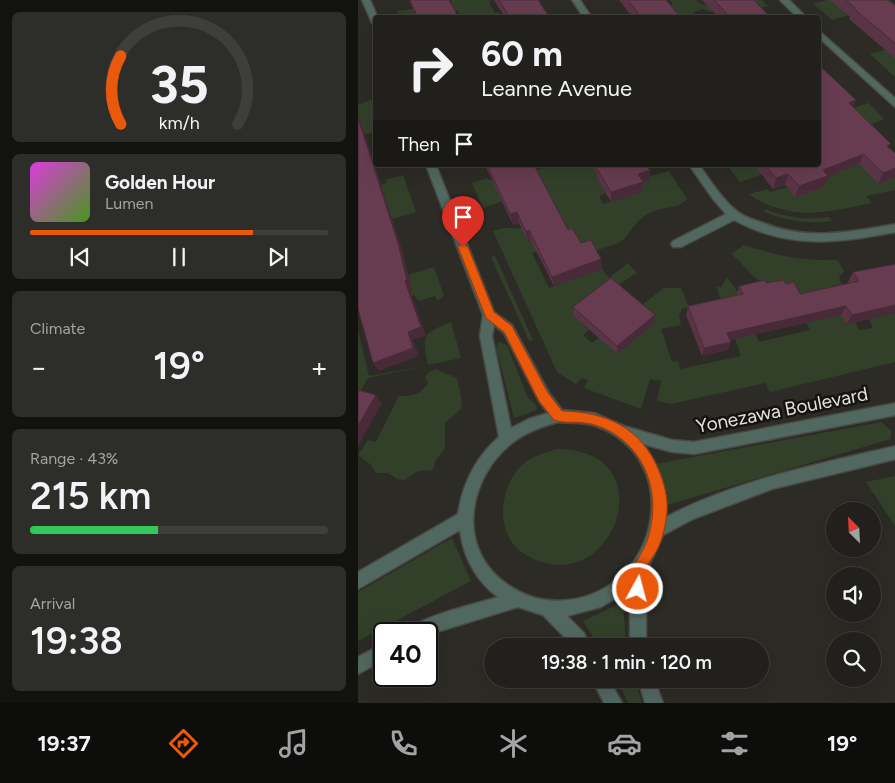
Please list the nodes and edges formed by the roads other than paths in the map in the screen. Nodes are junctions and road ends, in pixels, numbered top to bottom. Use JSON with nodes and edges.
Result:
{"nodes":[{"id":1,"x":366,"y":0,"type":"edge"},
{"id":2,"x":576,"y":0,"type":"edge"},
{"id":3,"x":784,"y":0,"type":"edge"},
{"id":4,"x":586,"y":15,"type":"edge"},
{"id":5,"x":800,"y":15,"type":"edge"},
{"id":6,"x":373,"y":16,"type":"edge"},
{"id":7,"x":821,"y":35,"type":"edge"},
{"id":8,"x":896,"y":105,"type":"edge"},
{"id":9,"x":432,"y":167,"type":"edge"},
{"id":10,"x":695,"y":167,"type":"edge"},
{"id":11,"x":734,"y":215,"type":"junction"},
{"id":12,"x":896,"y":228,"type":"edge"},
{"id":13,"x":677,"y":244,"type":"dead end"},
{"id":14,"x":489,"y":315,"type":"junction"},
{"id":15,"x":896,"y":409,"type":"edge"},
{"id":16,"x":558,"y":416,"type":"junction"},
{"id":17,"x":618,"y":430,"type":"junction"},
{"id":18,"x":506,"y":438,"type":"junction"},
{"id":19,"x":896,"y":452,"type":"edge"},
{"id":20,"x":466,"y":518,"type":"junction"},
{"id":21,"x":657,"y":530,"type":"junction"},
{"id":22,"x":638,"y":570,"type":"junction"},
{"id":23,"x":358,"y":581,"type":"edge"},
{"id":24,"x":516,"y":600,"type":"junction"},
{"id":25,"x":548,"y":609,"type":"junction"},
{"id":26,"x":438,"y":623,"type":"edge"},
{"id":27,"x":577,"y":638,"type":"edge"},
{"id":28,"x":638,"y":638,"type":"edge"},
{"id":29,"x":373,"y":657,"type":"edge"},
{"id":30,"x":358,"y":666,"type":"edge"},
{"id":31,"x":605,"y":688,"type":"edge"},
{"id":32,"x":649,"y":688,"type":"edge"},
{"id":33,"x":613,"y":703,"type":"edge"},
{"id":34,"x":654,"y":703,"type":"edge"}],
"edges":[{"from":1,"to":6,"type":"street"},
{"from":2,"to":4,"type":"street"},
{"from":3,"to":5,"type":"street"},
{"from":7,"to":8,"type":"street"},
{"from":9,"to":14,"type":"street"},
{"from":10,"to":11,"type":"street"},
{"from":11,"to":12,"type":"street"},
{"from":11,"to":13,"type":"street"},
{"from":14,"to":16,"type":"street"},
{"from":14,"to":18,"type":"street"},
{"from":15,"to":17,"type":"street","name":"Yonezawa Boulevard"},
{"from":16,"to":17,"type":"street"},
{"from":16,"to":18,"type":"street"},
{"from":17,"to":21,"type":"street"},
{"from":18,"to":20,"type":"street"},
{"from":19,"to":21,"type":"street"},
{"from":20,"to":23,"type":"street"},
{"from":20,"to":24,"type":"street"},
{"from":21,"to":22,"type":"street"},
{"from":22,"to":25,"type":"street"},
{"from":22,"to":28,"type":"street"},
{"from":24,"to":25,"type":"street"},
{"from":24,"to":26,"type":"street"},
{"from":25,"to":27,"type":"street"},
{"from":29,"to":30,"type":"street"},
{"from":31,"to":33,"type":"street"},
{"from":32,"to":34,"type":"street"}]}
